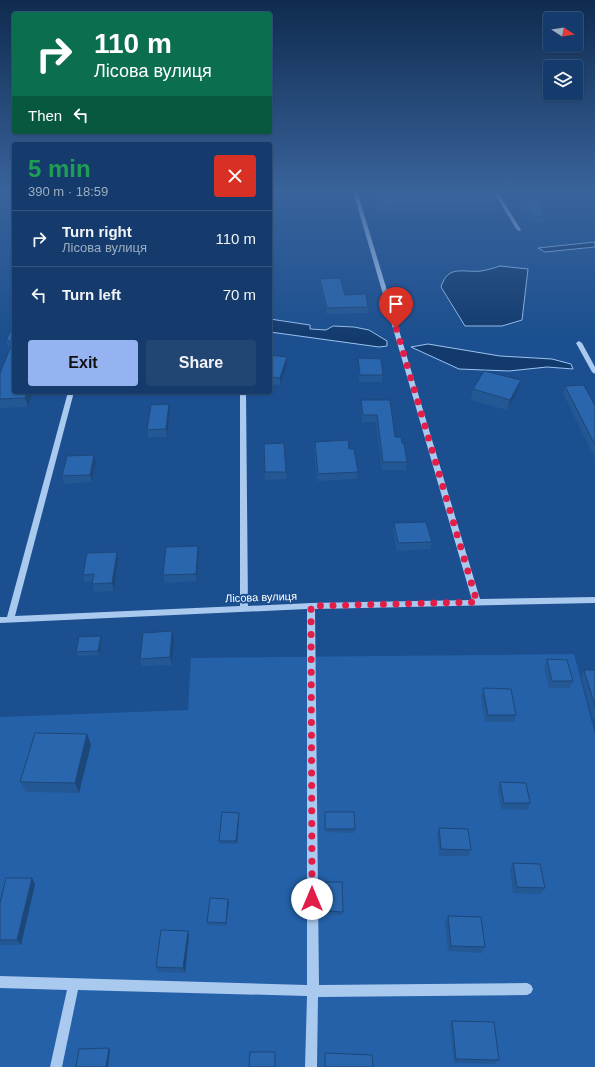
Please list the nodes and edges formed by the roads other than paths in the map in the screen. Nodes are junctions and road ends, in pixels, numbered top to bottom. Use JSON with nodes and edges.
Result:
{"nodes":[{"id":1,"x":370,"y":241,"type":"edge"},
{"id":2,"x":579,"y":343,"type":"dead end"},
{"id":3,"x":595,"y":372,"type":"edge"},
{"id":4,"x":70,"y":394,"type":"edge"},
{"id":5,"x":243,"y":394,"type":"edge"},
{"id":6,"x":595,"y":600,"type":"edge"},
{"id":7,"x":477,"y":602,"type":"junction"},
{"id":8,"x":311,"y":606,"type":"junction"},
{"id":9,"x":244,"y":609,"type":"junction"},
{"id":10,"x":10,"y":619,"type":"junction"},
{"id":11,"x":0,"y":620,"type":"edge"},
{"id":12,"x":0,"y":982,"type":"edge"},
{"id":13,"x":74,"y":984,"type":"junction"},
{"id":14,"x":527,"y":989,"type":"dead end"},
{"id":15,"x":313,"y":991,"type":"junction"},
{"id":16,"x":56,"y":1067,"type":"edge"},
{"id":17,"x":311,"y":1067,"type":"edge"}],
"edges":[{"from":1,"to":7,"type":"street"},
{"from":2,"to":3,"type":"street"},
{"from":4,"to":10,"type":"street"},
{"from":5,"to":9,"type":"street"},
{"from":6,"to":7,"type":"street","name":"Лісова вулиця"},
{"from":7,"to":8,"type":"street","name":"Лісова вулиця"},
{"from":8,"to":9,"type":"street","name":"Лісова вулиця"},
{"from":8,"to":15,"type":"street"},
{"from":9,"to":10,"type":"street","name":"Лісова вулиця"},
{"from":10,"to":11,"type":"street","name":"Лісова вулиця"},
{"from":12,"to":13,"type":"street"},
{"from":13,"to":15,"type":"street"},
{"from":13,"to":16,"type":"street"},
{"from":14,"to":15,"type":"street"},
{"from":15,"to":17,"type":"street"}]}
